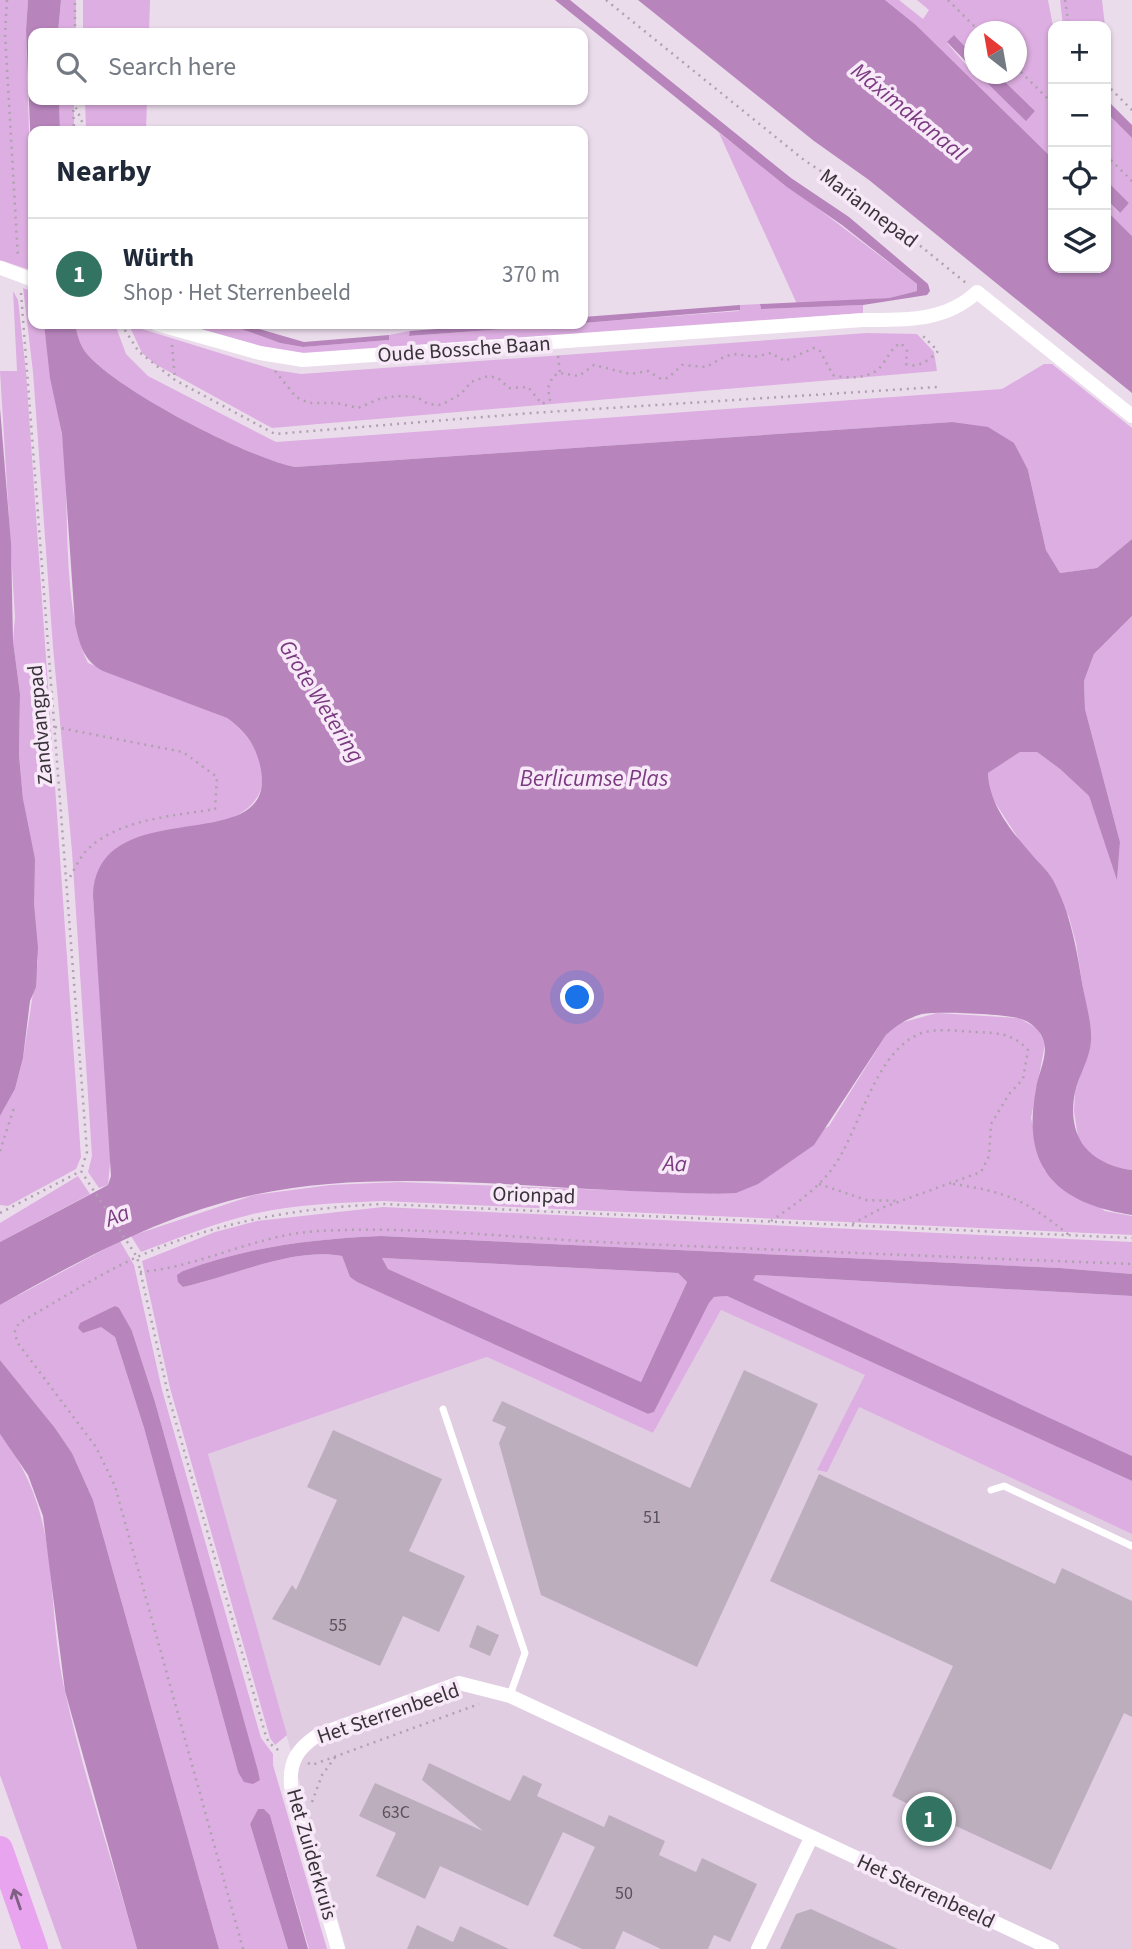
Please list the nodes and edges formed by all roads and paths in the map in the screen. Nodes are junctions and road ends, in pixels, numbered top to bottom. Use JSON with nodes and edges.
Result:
{"nodes":[{"id":1,"x":7,"y":0,"type":"edge"},
{"id":2,"x":75,"y":0,"type":"edge"},
{"id":3,"x":606,"y":0,"type":"edge"},
{"id":4,"x":948,"y":0,"type":"edge"},
{"id":5,"x":1065,"y":0,"type":"edge"},
{"id":6,"x":969,"y":21,"type":"edge"},
{"id":7,"x":1068,"y":21,"type":"edge"},
{"id":8,"x":75,"y":28,"type":"edge"},
{"id":9,"x":6,"y":53,"type":"junction"},
{"id":10,"x":0,"y":56,"type":"edge"},
{"id":11,"x":1027,"y":77,"type":"edge"},
{"id":12,"x":1111,"y":89,"type":"edge"},
{"id":13,"x":1048,"y":99,"type":"edge"},
{"id":14,"x":73,"y":105,"type":"edge"},
{"id":15,"x":75,"y":105,"type":"edge"},
{"id":16,"x":1132,"y":110,"type":"edge"},
{"id":17,"x":74,"y":126,"type":"edge"},
{"id":18,"x":84,"y":126,"type":"edge"},
{"id":19,"x":1111,"y":160,"type":"edge"},
{"id":20,"x":1132,"y":181,"type":"edge"},
{"id":21,"x":1,"y":268,"type":"edge"},
{"id":22,"x":28,"y":279,"type":"edge"},
{"id":23,"x":977,"y":292,"type":"junction"},
{"id":24,"x":904,"y":320,"type":"junction"},
{"id":25,"x":29,"y":329,"type":"edge"},
{"id":26,"x":124,"y":329,"type":"edge"},
{"id":27,"x":171,"y":329,"type":"edge"},
{"id":28,"x":175,"y":329,"type":"edge"},
{"id":29,"x":260,"y":353,"type":"junction"},
{"id":30,"x":175,"y":380,"type":"junction"},
{"id":31,"x":937,"y":387,"type":"dead end"},
{"id":32,"x":542,"y":404,"type":"junction"},
{"id":33,"x":532,"y":413,"type":"junction"},
{"id":34,"x":1132,"y":416,"type":"edge"},
{"id":35,"x":55,"y":727,"type":"junction"},
{"id":36,"x":68,"y":880,"type":"junction"},
{"id":37,"x":14,"y":1108,"type":"dead end"},
{"id":38,"x":0,"y":1151,"type":"edge"},
{"id":39,"x":81,"y":1171,"type":"junction"},
{"id":40,"x":819,"y":1184,"type":"junction"},
{"id":41,"x":950,"y":1184,"type":"junction"},
{"id":42,"x":903,"y":1201,"type":"junction"},
{"id":43,"x":1,"y":1211,"type":"edge"},
{"id":44,"x":771,"y":1221,"type":"junction"},
{"id":45,"x":849,"y":1225,"type":"junction"},
{"id":46,"x":1071,"y":1236,"type":"junction"},
{"id":47,"x":1132,"y":1238,"type":"edge"},
{"id":48,"x":137,"y":1257,"type":"junction"},
{"id":49,"x":1132,"y":1264,"type":"edge"},
{"id":50,"x":140,"y":1272,"type":"junction"},
{"id":51,"x":443,"y":1409,"type":"dead end"},
{"id":52,"x":991,"y":1490,"type":"dead end"},
{"id":53,"x":1132,"y":1546,"type":"edge"},
{"id":54,"x":510,"y":1696,"type":"junction"},
{"id":55,"x":483,"y":1703,"type":"dead end"},
{"id":56,"x":336,"y":1756,"type":"junction"},
{"id":57,"x":293,"y":1759,"type":"junction"},
{"id":58,"x":305,"y":1833,"type":"junction"},
{"id":59,"x":811,"y":1838,"type":"junction"},
{"id":60,"x":0,"y":1849,"type":"edge"},
{"id":61,"x":35,"y":1949,"type":"edge"},
{"id":62,"x":243,"y":1949,"type":"edge"},
{"id":63,"x":338,"y":1949,"type":"edge"},
{"id":64,"x":758,"y":1949,"type":"edge"},
{"id":65,"x":1052,"y":1949,"type":"edge"}],
"edges":[{"from":1,"to":9,"type":"path","name":"Zandvangpad"},
{"from":2,"to":8,"type":"path"},
{"from":3,"to":23,"type":"path","name":"Mariannepad"},
{"from":4,"to":6,"type":"path"},
{"from":5,"to":7,"type":"path"},
{"from":9,"to":10,"type":"path"},
{"from":9,"to":22,"type":"path","name":"Zandvangpad"},
{"from":11,"to":13,"type":"path"},
{"from":12,"to":16,"type":"path"},
{"from":14,"to":17,"type":"path"},
{"from":15,"to":18,"type":"path"},
{"from":19,"to":20,"type":"path"},
{"from":21,"to":22,"type":"street"},
{"from":23,"to":24,"type":"street","name":"Oude Bossche Baan"},
{"from":23,"to":34,"type":"street"},
{"from":24,"to":29,"type":"street","name":"Oude Bossche Baan"},
{"from":24,"to":32,"type":"path"},
{"from":25,"to":35,"type":"path","name":"Zandvangpad"},
{"from":26,"to":30,"type":"path"},
{"from":27,"to":30,"type":"path"},
{"from":28,"to":29,"type":"street","name":"Oude Bossche Baan"},
{"from":29,"to":32,"type":"path"},
{"from":30,"to":33,"type":"path"},
{"from":31,"to":33,"type":"path"},
{"from":32,"to":33,"type":"path"},
{"from":35,"to":36,"type":"path","name":"Zandvangpad"},
{"from":35,"to":36,"type":"path"},
{"from":36,"to":39,"type":"path","name":"Zandvangpad"},
{"from":37,"to":38,"type":"path"},
{"from":39,"to":43,"type":"path"},
{"from":39,"to":48,"type":"path"},
{"from":40,"to":41,"type":"path"},
{"from":40,"to":42,"type":"path"},
{"from":40,"to":44,"type":"path"},
{"from":41,"to":42,"type":"path"},
{"from":41,"to":46,"type":"path"},
{"from":42,"to":45,"type":"path"},
{"from":44,"to":45,"type":"path","name":"Orionpad"},
{"from":44,"to":48,"type":"path","name":"Orionpad"},
{"from":45,"to":46,"type":"path","name":"Orionpad"},
{"from":46,"to":47,"type":"path","name":"Orionpad"},
{"from":48,"to":50,"type":"path","name":"Het Sterrenbeeld"},
{"from":48,"to":62,"type":"path","name":"Orionpad"},
{"from":49,"to":50,"type":"path"},
{"from":50,"to":57,"type":"path","name":"Het Sterrenbeeld"},
{"from":51,"to":54,"type":"lane"},
{"from":52,"to":53,"type":"lane"},
{"from":54,"to":57,"type":"street","name":"Het Sterrenbeeld"},
{"from":54,"to":59,"type":"street","name":"Het Sterrenbeeld"},
{"from":55,"to":56,"type":"path"},
{"from":56,"to":57,"type":"path"},
{"from":56,"to":58,"type":"path"},
{"from":57,"to":58,"type":"street","name":"Het Zuiderkruis"},
{"from":58,"to":63,"type":"street","name":"Het Zuiderkruis"},
{"from":59,"to":64,"type":"street"},
{"from":59,"to":65,"type":"street","name":"Het Sterrenbeeld"},
{"from":61,"to":60,"type":"highway","one_way":true}]}
